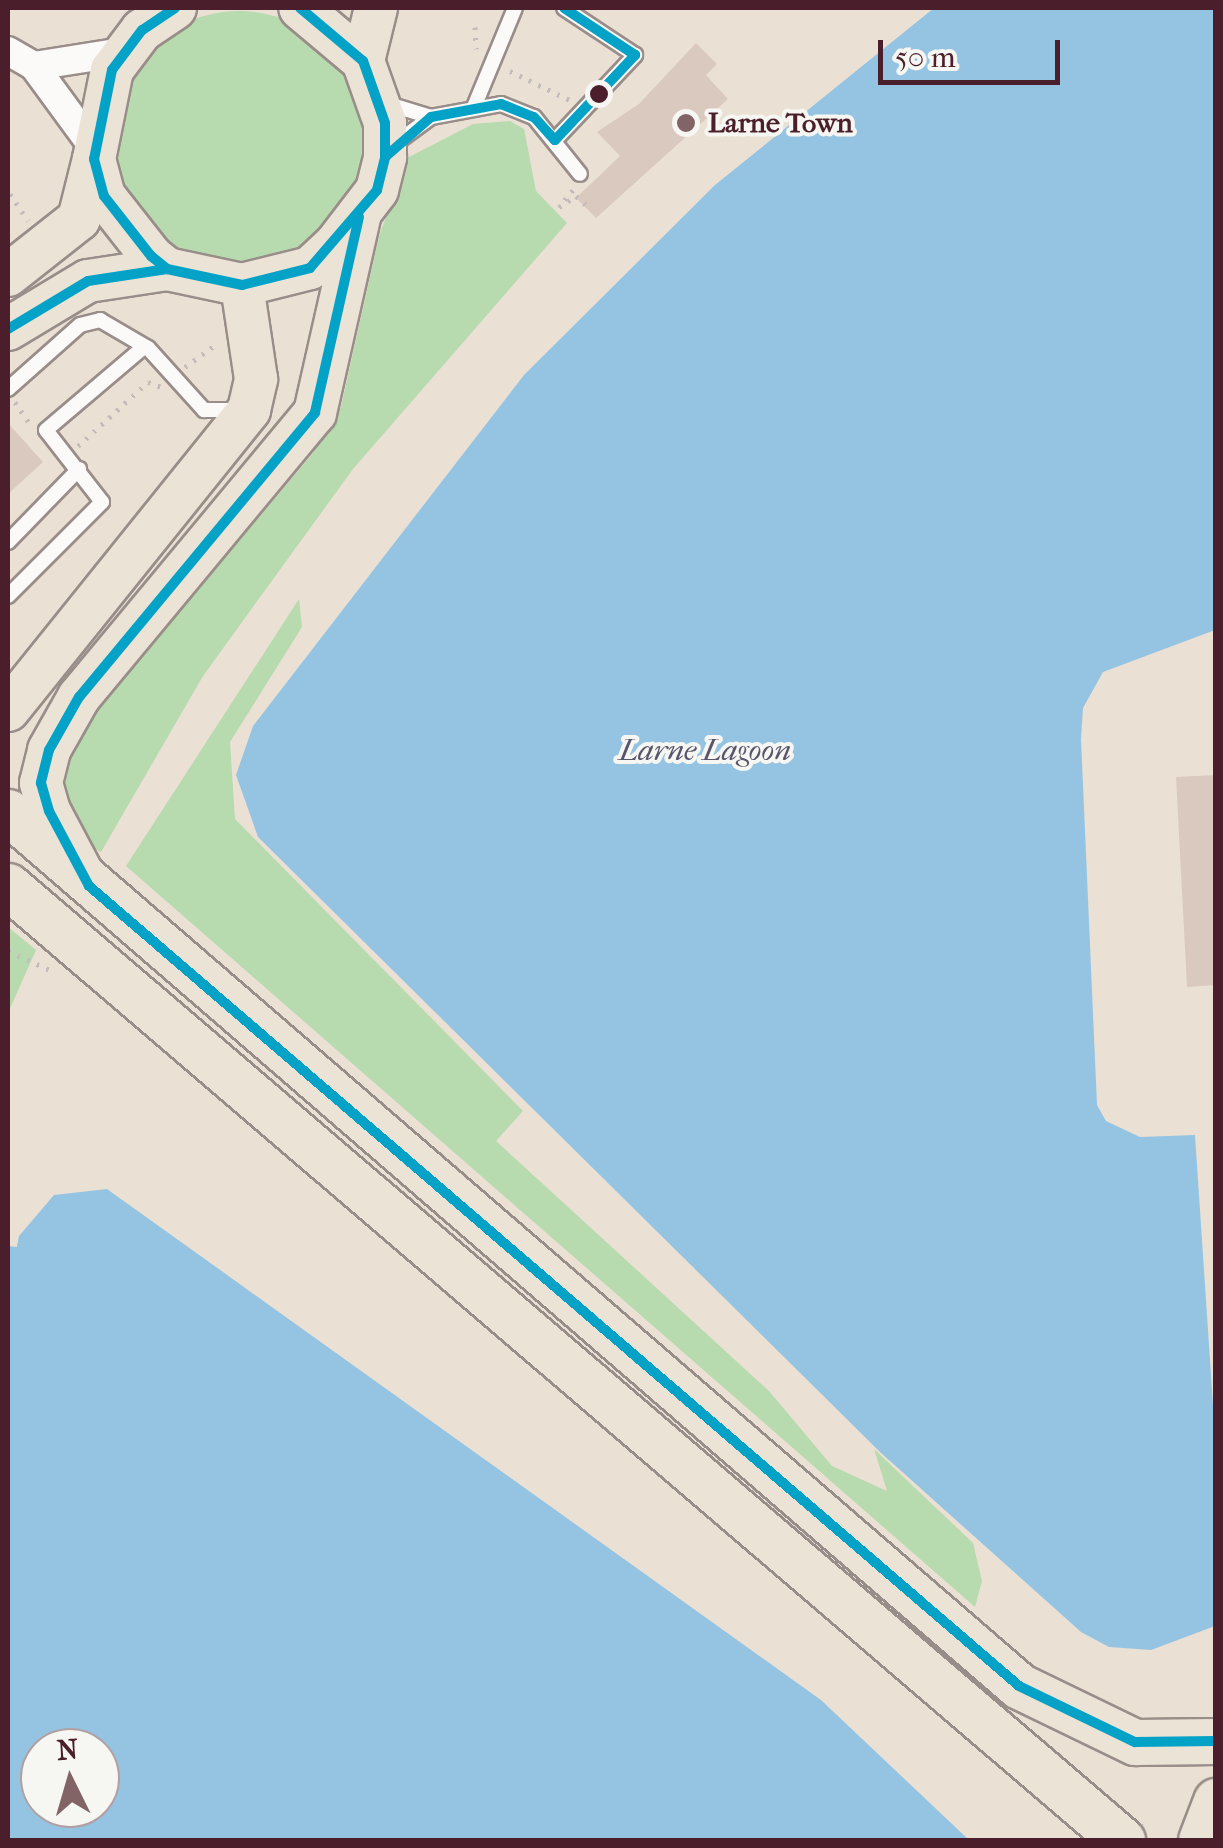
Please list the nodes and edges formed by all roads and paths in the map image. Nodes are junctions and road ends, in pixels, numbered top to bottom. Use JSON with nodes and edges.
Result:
{"nodes":[{"id":1,"x":175,"y":8,"type":"edge"},
{"id":2,"x":300,"y":8,"type":"edge"},
{"id":3,"x":376,"y":8,"type":"edge"},
{"id":4,"x":516,"y":8,"type":"edge"},
{"id":5,"x":564,"y":8,"type":"edge"},
{"id":6,"x":475,"y":27,"type":"dead end"},
{"id":7,"x":125,"y":36,"type":"edge"},
{"id":8,"x":8,"y":52,"type":"edge"},
{"id":9,"x":363,"y":61,"type":"junction"},
{"id":10,"x":487,"y":64,"type":"junction"},
{"id":11,"x":34,"y":66,"type":"junction"},
{"id":12,"x":569,"y":99,"type":"dead end"},
{"id":13,"x":380,"y":101,"type":"junction"},
{"id":14,"x":474,"y":107,"type":"junction"},
{"id":15,"x":431,"y":116,"type":"junction"},
{"id":16,"x":554,"y":140,"type":"junction"},
{"id":17,"x":94,"y":154,"type":"junction"},
{"id":18,"x":384,"y":157,"type":"junction"},
{"id":19,"x":580,"y":174,"type":"joint"},
{"id":20,"x":10,"y":194,"type":"dead end"},
{"id":21,"x":586,"y":205,"type":"dead end"},
{"id":22,"x":359,"y":217,"type":"junction"},
{"id":23,"x":35,"y":231,"type":"dead end"},
{"id":24,"x":167,"y":269,"type":"junction"},
{"id":25,"x":8,"y":275,"type":"edge"},
{"id":26,"x":242,"y":286,"type":"junction"},
{"id":27,"x":8,"y":329,"type":"edge"},
{"id":28,"x":144,"y":347,"type":"junction"},
{"id":29,"x":8,"y":390,"type":"edge"},
{"id":30,"x":248,"y":410,"type":"junction"},
{"id":31,"x":46,"y":430,"type":"junction"},
{"id":32,"x":80,"y":469,"type":"junction"},
{"id":33,"x":8,"y":542,"type":"edge"},
{"id":34,"x":8,"y":596,"type":"edge"},
{"id":35,"x":25,"y":675,"type":"edge"},
{"id":36,"x":8,"y":710,"type":"edge"},
{"id":37,"x":8,"y":812,"type":"edge"},
{"id":38,"x":8,"y":860,"type":"edge"},
{"id":39,"x":8,"y":886,"type":"edge"},
{"id":40,"x":81,"y":917,"type":"junction"},
{"id":41,"x":8,"y":951,"type":"edge"},
{"id":42,"x":39,"y":962,"type":"dead end"},
{"id":43,"x":1216,"y":1741,"type":"edge"},
{"id":44,"x":1216,"y":1801,"type":"edge"},
{"id":45,"x":1122,"y":1840,"type":"edge"},
{"id":46,"x":1201,"y":1840,"type":"edge"}],
"edges":[{"from":1,"to":7,"type":"main road"},
{"from":2,"to":9,"type":"main road"},
{"from":3,"to":9,"type":"main road"},
{"from":4,"to":10,"type":"lane"},
{"from":5,"to":16,"type":"lane"},
{"from":6,"to":10,"type":"path"},
{"from":7,"to":11,"type":"street"},
{"from":7,"to":17,"type":"main road"},
{"from":8,"to":11,"type":"street"},
{"from":9,"to":13,"type":"main road"},
{"from":10,"to":12,"type":"path"},
{"from":10,"to":14,"type":"lane"},
{"from":11,"to":17,"type":"street"},
{"from":13,"to":15,"type":"lane"},
{"from":13,"to":18,"type":"main road"},
{"from":14,"to":15,"type":"lane"},
{"from":14,"to":16,"type":"lane"},
{"from":15,"to":18,"type":"lane"},
{"from":16,"to":19,"type":"lane"},
{"from":17,"to":24,"type":"main road"},
{"from":17,"to":25,"type":"main road"},
{"from":18,"to":22,"type":"main road"},
{"from":19,"to":21,"type":"path"},
{"from":20,"to":23,"type":"path"},
{"from":22,"to":26,"type":"main road"},
{"from":22,"to":40,"type":"main road"},
{"from":24,"to":26,"type":"main road"},
{"from":24,"to":27,"type":"main road"},
{"from":26,"to":30,"type":"main road"},
{"from":28,"to":29,"type":"lane"},
{"from":28,"to":30,"type":"lane"},
{"from":28,"to":31,"type":"lane"},
{"from":29,"to":31,"type":"path"},
{"from":30,"to":35,"type":"main road"},
{"from":31,"to":32,"type":"lane"},
{"from":32,"to":33,"type":"lane"},
{"from":32,"to":34,"type":"lane"},
{"from":35,"to":36,"type":"main road"},
{"from":37,"to":40,"type":"highway"},
{"from":38,"to":40,"type":"main road"},
{"from":39,"to":40,"type":"highway"},
{"from":40,"to":43,"type":"highway"},
{"from":40,"to":45,"type":"highway"},
{"from":41,"to":42,"type":"path"},
{"from":44,"to":46,"type":"highway"}]}
